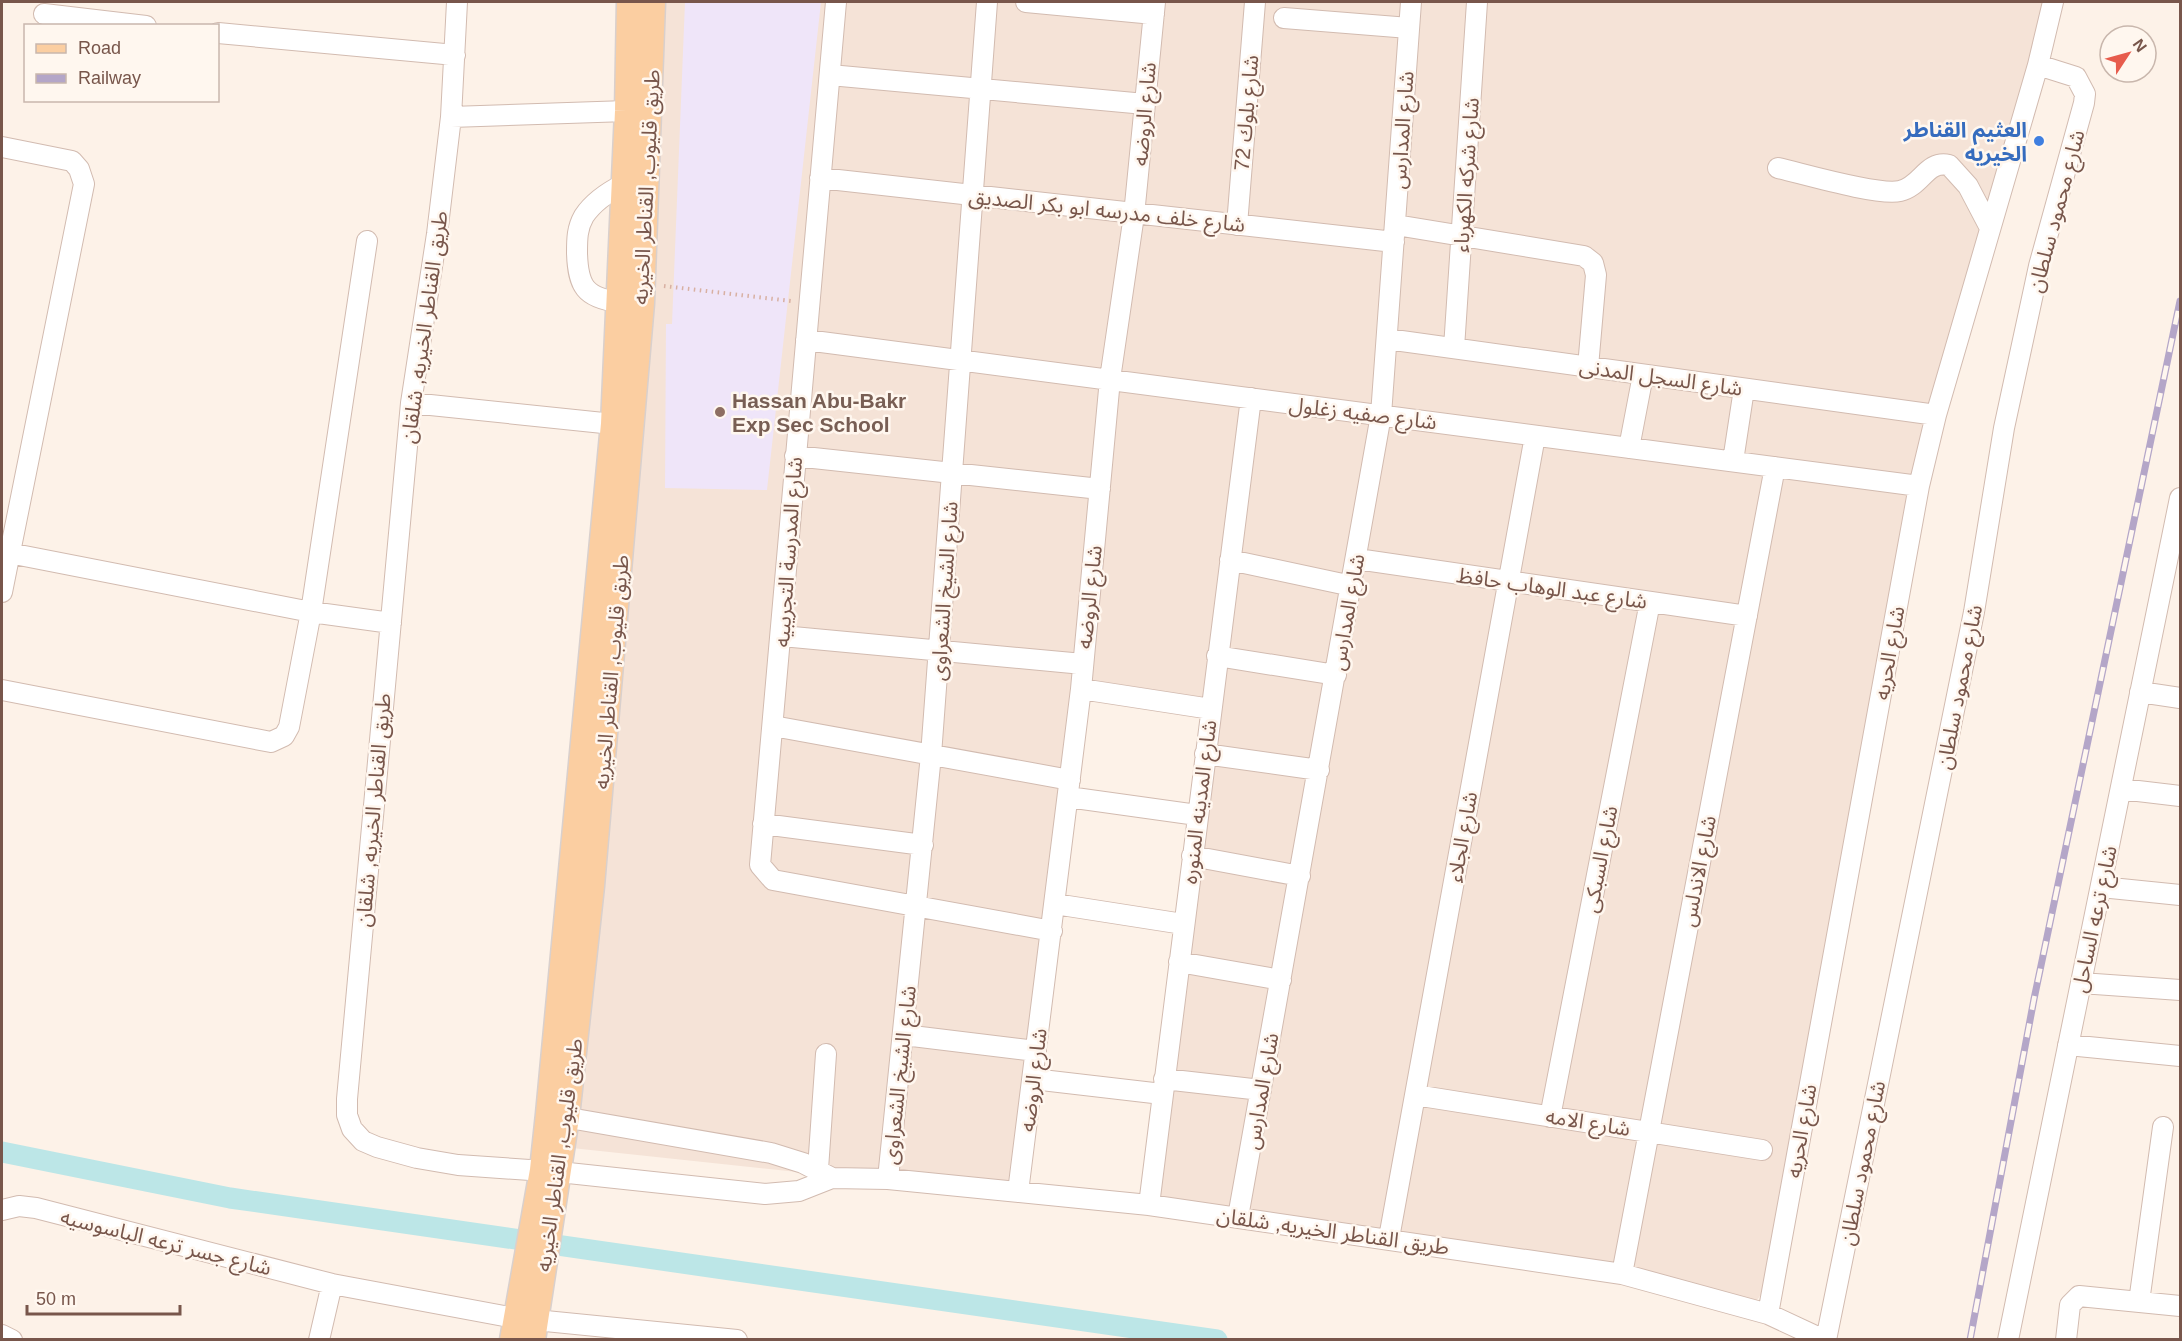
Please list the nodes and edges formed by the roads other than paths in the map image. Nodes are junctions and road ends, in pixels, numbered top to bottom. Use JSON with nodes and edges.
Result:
{"nodes":[{"id":1,"x":457,"y":2,"type":"edge"},
{"id":2,"x":629,"y":2,"type":"edge"},
{"id":3,"x":653,"y":2,"type":"edge"},
{"id":4,"x":836,"y":2,"type":"edge"},
{"id":5,"x":987,"y":2,"type":"edge"},
{"id":6,"x":1026,"y":2,"type":"edge"},
{"id":7,"x":1255,"y":2,"type":"edge"},
{"id":8,"x":1411,"y":2,"type":"edge"},
{"id":9,"x":1477,"y":2,"type":"edge"},
{"id":10,"x":2053,"y":2,"type":"edge"},
{"id":11,"x":1154,"y":8,"type":"edge"},
{"id":12,"x":44,"y":15,"type":"dead end"},
{"id":13,"x":1284,"y":18,"type":"dead end"},
{"id":14,"x":127,"y":24,"type":"edge"},
{"id":15,"x":1409,"y":28,"type":"junction"},
{"id":16,"x":219,"y":33,"type":"edge"},
{"id":17,"x":455,"y":55,"type":"junction"},
{"id":18,"x":2038,"y":65,"type":"junction"},
{"id":19,"x":830,"y":75,"type":"junction"},
{"id":20,"x":981,"y":89,"type":"junction"},
{"id":21,"x":1145,"y":104,"type":"junction"},
{"id":22,"x":639,"y":111,"type":"junction"},
{"id":23,"x":451,"y":117,"type":"junction"},
{"id":24,"x":2,"y":147,"type":"edge"},
{"id":25,"x":1778,"y":168,"type":"dead end"},
{"id":26,"x":820,"y":178,"type":"junction"},
{"id":27,"x":624,"y":184,"type":"junction"},
{"id":28,"x":973,"y":195,"type":"junction"},
{"id":29,"x":1134,"y":215,"type":"junction"},
{"id":30,"x":1237,"y":225,"type":"junction"},
{"id":31,"x":1990,"y":228,"type":"junction"},
{"id":32,"x":1395,"y":234,"type":"junction"},
{"id":33,"x":1461,"y":236,"type":"junction"},
{"id":34,"x":367,"y":241,"type":"dead end"},
{"id":35,"x":635,"y":296,"type":"junction"},
{"id":36,"x":1387,"y":339,"type":"junction"},
{"id":37,"x":806,"y":340,"type":"junction"},
{"id":38,"x":1454,"y":348,"type":"junction"},
{"id":39,"x":962,"y":360,"type":"junction"},
{"id":40,"x":1588,"y":367,"type":"junction"},
{"id":41,"x":1643,"y":375,"type":"junction"},
{"id":42,"x":1110,"y":379,"type":"junction"},
{"id":43,"x":1744,"y":389,"type":"junction"},
{"id":44,"x":1251,"y":398,"type":"junction"},
{"id":45,"x":411,"y":403,"type":"junction"},
{"id":46,"x":1381,"y":415,"type":"junction"},
{"id":47,"x":1936,"y":415,"type":"junction"},
{"id":48,"x":613,"y":424,"type":"junction"},
{"id":49,"x":1535,"y":436,"type":"junction"},
{"id":50,"x":1629,"y":448,"type":"junction"},
{"id":51,"x":795,"y":456,"type":"junction"},
{"id":52,"x":1732,"y":461,"type":"junction"},
{"id":53,"x":1775,"y":467,"type":"junction"},
{"id":54,"x":953,"y":473,"type":"junction"},
{"id":55,"x":1919,"y":486,"type":"junction"},
{"id":56,"x":1100,"y":489,"type":"junction"},
{"id":57,"x":2181,"y":498,"type":"edge"},
{"id":58,"x":9,"y":553,"type":"junction"},
{"id":59,"x":1357,"y":559,"type":"junction"},
{"id":60,"x":1230,"y":560,"type":"junction"},
{"id":61,"x":2173,"y":572,"type":"edge"},
{"id":62,"x":1509,"y":581,"type":"junction"},
{"id":63,"x":1352,"y":586,"type":"junction"},
{"id":64,"x":2,"y":592,"type":"edge"},
{"id":65,"x":1650,"y":602,"type":"junction"},
{"id":66,"x":311,"y":612,"type":"junction"},
{"id":67,"x":1746,"y":616,"type":"junction"},
{"id":68,"x":391,"y":623,"type":"junction"},
{"id":69,"x":782,"y":636,"type":"junction"},
{"id":70,"x":940,"y":651,"type":"junction"},
{"id":71,"x":1218,"y":656,"type":"junction"},
{"id":72,"x":1083,"y":664,"type":"junction"},
{"id":73,"x":1336,"y":675,"type":"junction"},
{"id":74,"x":1081,"y":689,"type":"junction"},
{"id":75,"x":2,"y":690,"type":"edge"},
{"id":76,"x":2140,"y":693,"type":"junction"},
{"id":77,"x":2181,"y":698,"type":"edge"},
{"id":78,"x":1211,"y":709,"type":"junction"},
{"id":79,"x":772,"y":726,"type":"junction"},
{"id":80,"x":1205,"y":754,"type":"junction"},
{"id":81,"x":931,"y":755,"type":"junction"},
{"id":82,"x":1319,"y":770,"type":"junction"},
{"id":83,"x":1069,"y":788,"type":"junction"},
{"id":84,"x":2121,"y":789,"type":"junction"},
{"id":85,"x":2181,"y":796,"type":"edge"},
{"id":86,"x":1197,"y":815,"type":"junction"},
{"id":87,"x":763,"y":824,"type":"junction"},
{"id":88,"x":923,"y":845,"type":"junction"},
{"id":89,"x":1192,"y":856,"type":"junction"},
{"id":90,"x":1300,"y":876,"type":"junction"},
{"id":91,"x":2101,"y":887,"type":"junction"},
{"id":92,"x":2181,"y":896,"type":"edge"},
{"id":93,"x":1055,"y":904,"type":"junction"},
{"id":94,"x":917,"y":907,"type":"junction"},
{"id":95,"x":1183,"y":924,"type":"junction"},
{"id":96,"x":1052,"y":930,"type":"junction"},
{"id":97,"x":1179,"y":962,"type":"junction"},
{"id":98,"x":1281,"y":981,"type":"junction"},
{"id":99,"x":2081,"y":983,"type":"junction"},
{"id":100,"x":2181,"y":990,"type":"edge"},
{"id":101,"x":904,"y":1035,"type":"junction"},
{"id":102,"x":2068,"y":1045,"type":"junction"},
{"id":103,"x":1036,"y":1052,"type":"junction"},
{"id":104,"x":826,"y":1054,"type":"dead end"},
{"id":105,"x":2181,"y":1056,"type":"edge"},
{"id":106,"x":1033,"y":1079,"type":"junction"},
{"id":107,"x":1163,"y":1086,"type":"junction"},
{"id":108,"x":1261,"y":1090,"type":"junction"},
{"id":109,"x":1415,"y":1095,"type":"junction"},
{"id":110,"x":558,"y":1116,"type":"junction"},
{"id":111,"x":1550,"y":1116,"type":"junction"},
{"id":112,"x":2163,"y":1127,"type":"dead end"},
{"id":113,"x":1648,"y":1132,"type":"junction"},
{"id":114,"x":1762,"y":1150,"type":"dead end"},
{"id":115,"x":825,"y":1174,"type":"junction"},
{"id":116,"x":888,"y":1179,"type":"junction"},
{"id":117,"x":548,"y":1183,"type":"junction"},
{"id":118,"x":1018,"y":1192,"type":"junction"},
{"id":119,"x":1149,"y":1205,"type":"junction"},
{"id":120,"x":2,"y":1210,"type":"edge"},
{"id":121,"x":1238,"y":1217,"type":"junction"},
{"id":122,"x":1389,"y":1238,"type":"junction"},
{"id":123,"x":1622,"y":1274,"type":"junction"},
{"id":124,"x":332,"y":1284,"type":"junction"},
{"id":125,"x":2139,"y":1302,"type":"junction"},
{"id":126,"x":2181,"y":1306,"type":"edge"},
{"id":127,"x":1768,"y":1314,"type":"junction"},
{"id":128,"x":524,"y":1329,"type":"edge"},
{"id":129,"x":2,"y":1335,"type":"edge"},
{"id":130,"x":12,"y":1340,"type":"edge"},
{"id":131,"x":319,"y":1340,"type":"edge"},
{"id":132,"x":737,"y":1340,"type":"edge"},
{"id":133,"x":1825,"y":1340,"type":"edge"},
{"id":134,"x":2008,"y":1340,"type":"edge"},
{"id":135,"x":2066,"y":1340,"type":"edge"}],
"edges":[{"from":1,"to":17,"type":"street","name":"طريق القناطر الخيريه, شلقان"},
{"from":2,"to":22,"type":"main road","name":"طريق قليوب, القناطر الخيريه"},
{"from":3,"to":22,"type":"main road","name":"طريق قليوب, القناطر الخيريه"},
{"from":4,"to":19,"type":"street","name":"شارع المدرسة التجريبيه"},
{"from":5,"to":20,"type":"street","name":"شارع الشيخ الشعراوى"},
{"from":6,"to":11,"type":"street"},
{"from":7,"to":30,"type":"street","name":"شارع بلوك 72"},
{"from":8,"to":15,"type":"street","name":"شارع المدارس"},
{"from":9,"to":33,"type":"street","name":"شارع شركه الكهرباء"},
{"from":10,"to":18,"type":"street","name":"شارع الحريه"},
{"from":11,"to":21,"type":"street","name":"شارع الروضه"},
{"from":12,"to":14,"type":"street"},
{"from":13,"to":15,"type":"street"},
{"from":15,"to":32,"type":"street","name":"شارع المدارس"},
{"from":16,"to":17,"type":"street"},
{"from":17,"to":23,"type":"street","name":"طريق القناطر الخيريه, شلقان"},
{"from":18,"to":31,"type":"street","name":"شارع الحريه"},
{"from":18,"to":133,"type":"street","name":"شارع محمود سلطان"},
{"from":19,"to":20,"type":"street"},
{"from":19,"to":26,"type":"street","name":"شارع المدرسة التجريبيه"},
{"from":20,"to":21,"type":"street"},
{"from":20,"to":28,"type":"street","name":"شارع الشيخ الشعراوى"},
{"from":21,"to":29,"type":"street","name":"شارع الروضه"},
{"from":22,"to":23,"type":"street"},
{"from":22,"to":27,"type":"main road","name":"طريق قليوب, القناطر الخيريه"},
{"from":22,"to":35,"type":"main road","name":"طريق قليوب, القناطر الخيريه"},
{"from":23,"to":45,"type":"street","name":"طريق القناطر الخيريه, شلقان"},
{"from":24,"to":58,"type":"street"},
{"from":25,"to":31,"type":"street"},
{"from":26,"to":28,"type":"street","name":"شارع خلف مدرسه ابو بكر الصديق"},
{"from":26,"to":37,"type":"street","name":"شارع المدرسة التجريبيه"},
{"from":27,"to":35,"type":"main road","name":"طريق قليوب, القناطر الخيريه"},
{"from":27,"to":35,"type":"street"},
{"from":28,"to":29,"type":"street","name":"شارع خلف مدرسه ابو بكر الصديق"},
{"from":28,"to":39,"type":"street","name":"شارع الشيخ الشعراوى"},
{"from":29,"to":30,"type":"street","name":"شارع خلف مدرسه ابو بكر الصديق"},
{"from":29,"to":42,"type":"street","name":"شارع الروضه"},
{"from":30,"to":32,"type":"street","name":"شارع خلف مدرسه ابو بكر الصديق"},
{"from":31,"to":47,"type":"street","name":"شارع الحريه"},
{"from":32,"to":33,"type":"street","name":"شارع خلف مدرسه ابو بكر الصديق"},
{"from":32,"to":36,"type":"street","name":"شارع المدارس"},
{"from":33,"to":38,"type":"street","name":"شارع شركه الكهرباء"},
{"from":33,"to":40,"type":"street","name":"شارع خلف مدرسه ابو بكر الصديق"},
{"from":34,"to":66,"type":"street"},
{"from":35,"to":48,"type":"main road","name":"طريق قليوب, القناطر الخيريه"},
{"from":35,"to":110,"type":"main road","name":"طريق قليوب, القناطر الخيريه"},
{"from":36,"to":38,"type":"street","name":"شارع السجل المدنى"},
{"from":36,"to":46,"type":"street","name":"شارع المدارس"},
{"from":37,"to":39,"type":"street","name":"شارع صفيه زغلول"},
{"from":37,"to":51,"type":"street","name":"شارع المدرسة التجريبيه"},
{"from":38,"to":40,"type":"street","name":"شارع السجل المدنى"},
{"from":39,"to":42,"type":"street","name":"شارع صفيه زغلول"},
{"from":39,"to":54,"type":"street","name":"شارع الشيخ الشعراوى"},
{"from":40,"to":41,"type":"street","name":"شارع السجل المدنى"},
{"from":41,"to":43,"type":"street","name":"شارع السجل المدنى"},
{"from":41,"to":50,"type":"street"},
{"from":42,"to":44,"type":"street","name":"شارع صفيه زغلول"},
{"from":42,"to":56,"type":"street","name":"شارع الروضه"},
{"from":43,"to":47,"type":"street","name":"شارع السجل المدنى"},
{"from":43,"to":52,"type":"street"},
{"from":44,"to":46,"type":"street","name":"شارع صفيه زغلول"},
{"from":44,"to":60,"type":"street","name":"شارع المدينه المنوره"},
{"from":45,"to":48,"type":"street"},
{"from":45,"to":68,"type":"street","name":"طريق القناطر الخيريه, شلقان"},
{"from":46,"to":49,"type":"street","name":"شارع صفيه زغلول"},
{"from":46,"to":59,"type":"street","name":"شارع المدارس"},
{"from":47,"to":55,"type":"street","name":"شارع الحريه"},
{"from":48,"to":110,"type":"main road","name":"طريق قليوب, القناطر الخيريه"},
{"from":49,"to":50,"type":"street","name":"شارع صفيه زغلول"},
{"from":49,"to":62,"type":"street","name":"شارع الجلاء"},
{"from":50,"to":52,"type":"street","name":"شارع صفيه زغلول"},
{"from":51,"to":54,"type":"street"},
{"from":51,"to":69,"type":"street","name":"شارع المدرسة التجريبيه"},
{"from":52,"to":53,"type":"street","name":"شارع صفيه زغلول"},
{"from":53,"to":55,"type":"street","name":"شارع صفيه زغلول"},
{"from":53,"to":67,"type":"street","name":"شارع الاندلس"},
{"from":54,"to":56,"type":"street"},
{"from":54,"to":70,"type":"street","name":"شارع الشيخ الشعراوى"},
{"from":55,"to":127,"type":"street","name":"شارع الحريه"},
{"from":56,"to":72,"type":"street","name":"شارع الروضه"},
{"from":57,"to":61,"type":"street","name":"شارع ترعه الساحل"},
{"from":58,"to":64,"type":"street"},
{"from":58,"to":66,"type":"street"},
{"from":59,"to":62,"type":"street","name":"شارع عبد الوهاب حافظ"},
{"from":59,"to":63,"type":"street","name":"شارع المدارس"},
{"from":60,"to":63,"type":"street"},
{"from":60,"to":71,"type":"street","name":"شارع المدينه المنوره"},
{"from":61,"to":76,"type":"street","name":"شارع ترعه الساحل"},
{"from":62,"to":65,"type":"street","name":"شارع عبد الوهاب حافظ"},
{"from":62,"to":109,"type":"street","name":"شارع الجلاء"},
{"from":63,"to":73,"type":"street","name":"شارع المدارس"},
{"from":65,"to":67,"type":"street","name":"شارع عبد الوهاب حافظ"},
{"from":65,"to":111,"type":"street","name":"شارع السبكى"},
{"from":66,"to":68,"type":"street"},
{"from":66,"to":75,"type":"street"},
{"from":67,"to":113,"type":"street","name":"شارع الاندلس"},
{"from":68,"to":117,"type":"street","name":"طريق القناطر الخيريه, شلقان"},
{"from":69,"to":70,"type":"street"},
{"from":69,"to":79,"type":"street","name":"شارع المدرسة التجريبيه"},
{"from":70,"to":72,"type":"street"},
{"from":70,"to":81,"type":"street","name":"شارع الشيخ الشعراوى"},
{"from":71,"to":73,"type":"street"},
{"from":71,"to":78,"type":"street","name":"شارع المدينه المنوره"},
{"from":72,"to":74,"type":"street","name":"شارع الروضه"},
{"from":73,"to":82,"type":"street","name":"شارع المدارس"},
{"from":74,"to":78,"type":"street"},
{"from":74,"to":83,"type":"street","name":"شارع الروضه"},
{"from":76,"to":77,"type":"street"},
{"from":76,"to":84,"type":"street","name":"شارع ترعه الساحل"},
{"from":78,"to":80,"type":"street","name":"شارع المدينه المنوره"},
{"from":79,"to":81,"type":"street"},
{"from":79,"to":87,"type":"street","name":"شارع المدرسة التجريبيه"},
{"from":80,"to":82,"type":"street"},
{"from":80,"to":86,"type":"street","name":"شارع المدينه المنوره"},
{"from":81,"to":83,"type":"street"},
{"from":81,"to":88,"type":"street","name":"شارع الشيخ الشعراوى"},
{"from":82,"to":90,"type":"street","name":"شارع المدارس"},
{"from":83,"to":86,"type":"street"},
{"from":83,"to":93,"type":"street","name":"شارع الروضه"},
{"from":84,"to":85,"type":"street"},
{"from":84,"to":91,"type":"street","name":"شارع ترعه الساحل"},
{"from":86,"to":89,"type":"street","name":"شارع المدينه المنوره"},
{"from":87,"to":88,"type":"street"},
{"from":87,"to":94,"type":"street","name":"شارع المدرسة التجريبيه"},
{"from":88,"to":94,"type":"street","name":"شارع الشيخ الشعراوى"},
{"from":89,"to":90,"type":"street"},
{"from":89,"to":95,"type":"street","name":"شارع المدينه المنوره"},
{"from":90,"to":98,"type":"street","name":"شارع المدارس"},
{"from":91,"to":92,"type":"street"},
{"from":91,"to":99,"type":"street","name":"شارع ترعه الساحل"},
{"from":93,"to":95,"type":"street"},
{"from":93,"to":96,"type":"street","name":"شارع الروضه"},
{"from":94,"to":96,"type":"street","name":"شارع المدرسة التجريبيه"},
{"from":94,"to":101,"type":"street","name":"شارع الشيخ الشعراوى"},
{"from":95,"to":97,"type":"street","name":"شارع المدينه المنوره"},
{"from":96,"to":103,"type":"street","name":"شارع الروضه"},
{"from":97,"to":98,"type":"street"},
{"from":97,"to":107,"type":"street","name":"شارع المدينه المنوره"},
{"from":98,"to":108,"type":"street","name":"شارع المدارس"},
{"from":99,"to":100,"type":"street"},
{"from":99,"to":102,"type":"street","name":"شارع ترعه الساحل"},
{"from":101,"to":103,"type":"street"},
{"from":101,"to":116,"type":"street","name":"شارع الشيخ الشعراوى"},
{"from":102,"to":105,"type":"street"},
{"from":102,"to":134,"type":"street","name":"شارع ترعه الساحل"},
{"from":103,"to":106,"type":"street","name":"شارع الروضه"},
{"from":104,"to":115,"type":"street"},
{"from":106,"to":107,"type":"street"},
{"from":106,"to":118,"type":"street","name":"شارع الروضه"},
{"from":107,"to":108,"type":"street"},
{"from":107,"to":119,"type":"street","name":"شارع المدينه المنوره"},
{"from":108,"to":121,"type":"street","name":"شارع المدارس"},
{"from":109,"to":111,"type":"street","name":"شارع الامه"},
{"from":109,"to":122,"type":"street","name":"شارع الجلاء"},
{"from":110,"to":115,"type":"street","name":"طريق القناطر الخيريه, شلقان"},
{"from":110,"to":117,"type":"main road","name":"طريق قليوب, القناطر الخيريه"},
{"from":111,"to":113,"type":"street","name":"شارع الامه"},
{"from":112,"to":125,"type":"street"},
{"from":113,"to":114,"type":"street","name":"شارع الامه"},
{"from":113,"to":123,"type":"street","name":"شارع الاندلس"},
{"from":115,"to":116,"type":"street","name":"طريق القناطر الخيريه, شلقان"},
{"from":115,"to":117,"type":"street","name":"طريق القناطر الخيريه, شلقان"},
{"from":116,"to":118,"type":"street","name":"طريق القناطر الخيريه, شلقان"},
{"from":117,"to":128,"type":"main road","name":"طريق قليوب, القناطر الخيريه"},
{"from":118,"to":119,"type":"street","name":"طريق القناطر الخيريه, شلقان"},
{"from":119,"to":121,"type":"street","name":"طريق القناطر الخيريه, شلقان"},
{"from":120,"to":124,"type":"street","name":"شارع جسر ترعه الباسوسيه"},
{"from":121,"to":122,"type":"street","name":"طريق القناطر الخيريه, شلقان"},
{"from":122,"to":123,"type":"street","name":"طريق القناطر الخيريه, شلقان"},
{"from":123,"to":127,"type":"street","name":"طريق القناطر الخيريه, شلقان"},
{"from":124,"to":128,"type":"street"},
{"from":124,"to":131,"type":"street"},
{"from":125,"to":126,"type":"street"},
{"from":125,"to":135,"type":"street"},
{"from":127,"to":133,"type":"street","name":"طريق القناطر الخيريه, شلقان"},
{"from":128,"to":132,"type":"street"},
{"from":129,"to":130,"type":"street"}]}
